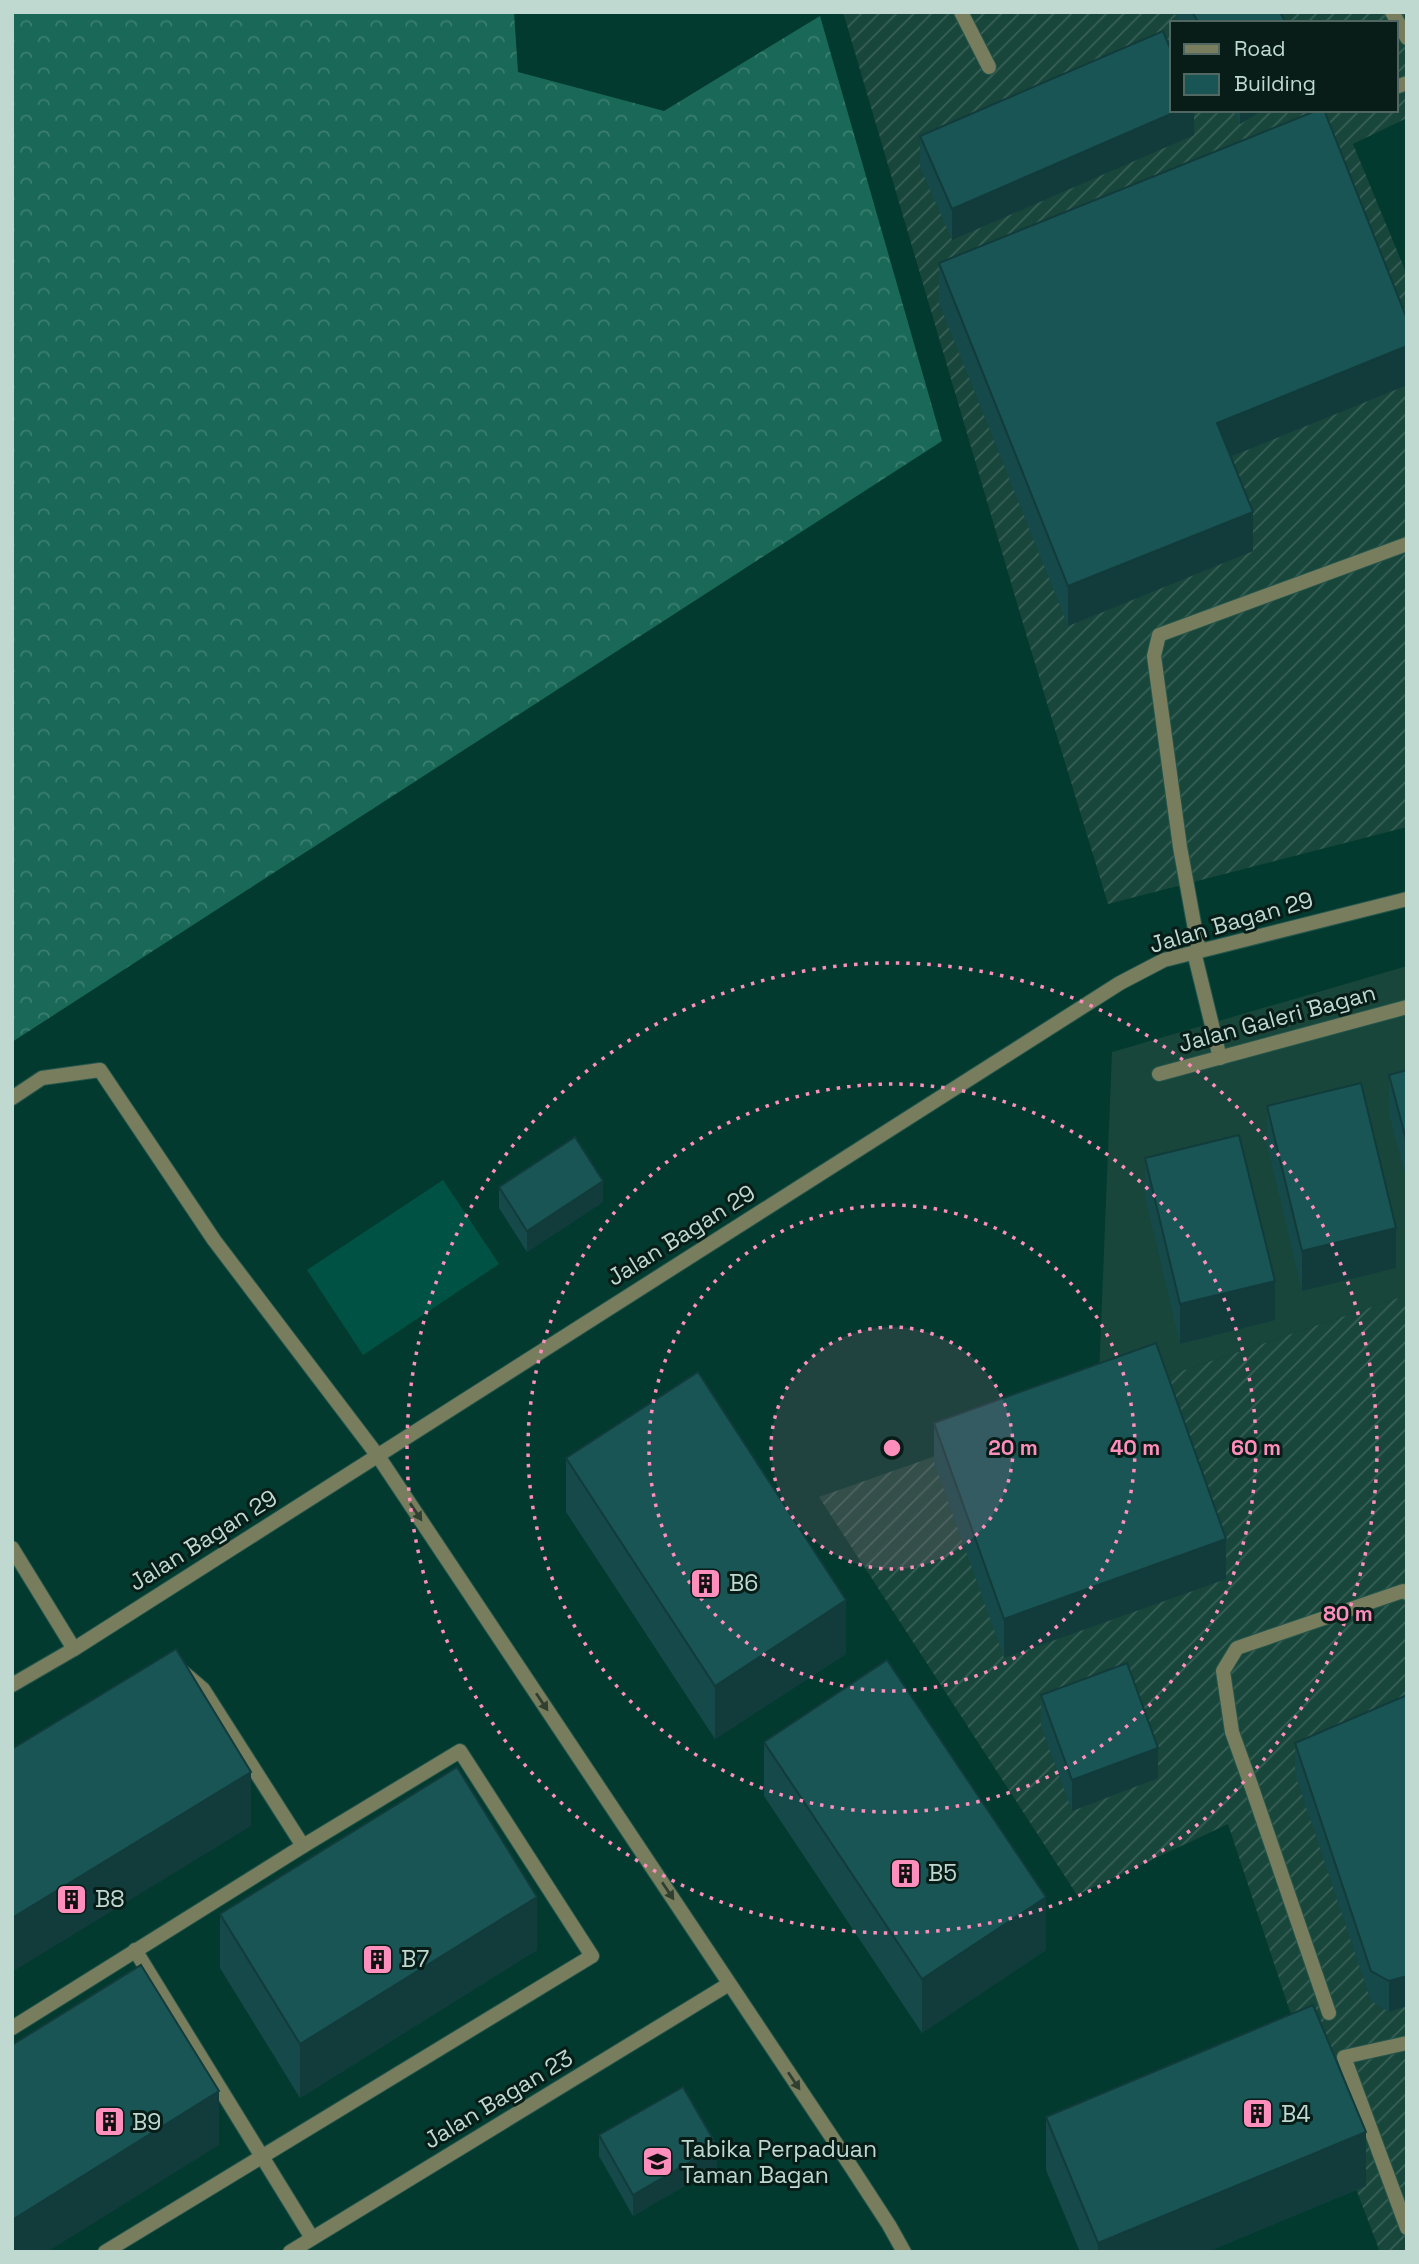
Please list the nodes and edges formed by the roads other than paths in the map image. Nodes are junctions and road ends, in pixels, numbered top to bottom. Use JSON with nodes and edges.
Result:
{"nodes":[{"id":1,"x":961,"y":12,"type":"edge"},
{"id":2,"x":1398,"y":22,"type":"edge"},
{"id":3,"x":1407,"y":38,"type":"edge"},
{"id":4,"x":989,"y":67,"type":"dead end"},
{"id":5,"x":1407,"y":544,"type":"edge"},
{"id":6,"x":1407,"y":899,"type":"edge"},
{"id":7,"x":1196,"y":952,"type":"junction"},
{"id":8,"x":1407,"y":1007,"type":"edge"},
{"id":9,"x":1220,"y":1058,"type":"junction"},
{"id":10,"x":1159,"y":1074,"type":"dead end"},
{"id":11,"x":12,"y":1098,"type":"edge"},
{"id":12,"x":378,"y":1456,"type":"junction"},
{"id":13,"x":12,"y":1548,"type":"edge"},
{"id":14,"x":1407,"y":1593,"type":"edge"},
{"id":15,"x":74,"y":1649,"type":"junction"},
{"id":16,"x":173,"y":1664,"type":"edge"},
{"id":17,"x":12,"y":1685,"type":"edge"},
{"id":18,"x":303,"y":1846,"type":"junction"},
{"id":19,"x":135,"y":1950,"type":"junction"},
{"id":20,"x":729,"y":1984,"type":"junction"},
{"id":21,"x":1329,"y":2013,"type":"dead end"},
{"id":22,"x":12,"y":2028,"type":"edge"},
{"id":23,"x":1407,"y":2043,"type":"edge"},
{"id":24,"x":261,"y":2157,"type":"junction"},
{"id":25,"x":1407,"y":2228,"type":"edge"},
{"id":26,"x":313,"y":2238,"type":"junction"},
{"id":27,"x":105,"y":2252,"type":"edge"},
{"id":28,"x":290,"y":2252,"type":"edge"},
{"id":29,"x":904,"y":2252,"type":"edge"}],
"edges":[{"from":1,"to":4,"type":"street"},
{"from":2,"to":3,"type":"street"},
{"from":5,"to":7,"type":"street"},
{"from":6,"to":7,"type":"street","name":"Jalan Bagan 29"},
{"from":7,"to":9,"type":"street"},
{"from":7,"to":12,"type":"street","name":"Jalan Bagan 29"},
{"from":8,"to":9,"type":"street","name":"Jalan Galeri Bagan"},
{"from":9,"to":10,"type":"street","name":"Jalan Galeri Bagan"},
{"from":11,"to":12,"type":"street"},
{"from":12,"to":15,"type":"street","name":"Jalan Bagan 29"},
{"from":12,"to":20,"type":"street","one_way":true},
{"from":13,"to":15,"type":"street"},
{"from":14,"to":21,"type":"street"},
{"from":15,"to":17,"type":"street","name":"Jalan Bagan 29"},
{"from":16,"to":18,"type":"street"},
{"from":18,"to":19,"type":"street"},
{"from":18,"to":24,"type":"street"},
{"from":19,"to":22,"type":"street"},
{"from":19,"to":24,"type":"street"},
{"from":20,"to":26,"type":"street","name":"Jalan Bagan 23"},
{"from":20,"to":29,"type":"street","one_way":true},
{"from":23,"to":25,"type":"street"},
{"from":24,"to":26,"type":"street"},
{"from":24,"to":27,"type":"street"},
{"from":26,"to":28,"type":"street","name":"Jalan Bagan 23"}]}
